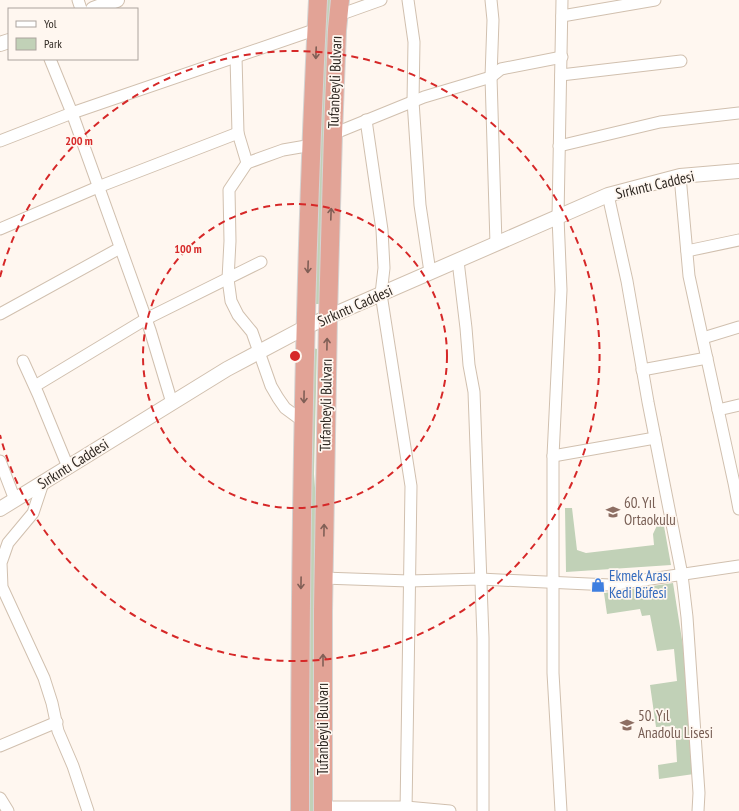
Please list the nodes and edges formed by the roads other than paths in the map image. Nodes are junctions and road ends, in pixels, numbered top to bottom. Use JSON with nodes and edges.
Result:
{"nodes":[{"id":1,"x":117,"y":0,"type":"edge"},
{"id":2,"x":318,"y":0,"type":"edge"},
{"id":3,"x":381,"y":0,"type":"edge"},
{"id":4,"x":408,"y":0,"type":"edge"},
{"id":5,"x":491,"y":0,"type":"edge"},
{"id":6,"x":562,"y":0,"type":"edge"},
{"id":7,"x":655,"y":0,"type":"edge"},
{"id":8,"x":96,"y":8,"type":"edge"},
{"id":9,"x":339,"y":8,"type":"edge"},
{"id":10,"x":562,"y":16,"type":"junction"},
{"id":11,"x":317,"y":29,"type":"junction"},
{"id":12,"x":236,"y":56,"type":"junction"},
{"id":13,"x":562,"y":57,"type":"junction"},
{"id":14,"x":50,"y":60,"type":"edge"},
{"id":15,"x":681,"y":61,"type":"dead end"},
{"id":16,"x":561,"y":75,"type":"junction"},
{"id":17,"x":491,"y":77,"type":"junction"},
{"id":18,"x":413,"y":101,"type":"junction"},
{"id":19,"x":72,"y":113,"type":"junction"},
{"id":20,"x":739,"y":113,"type":"edge"},
{"id":21,"x":366,"y":120,"type":"junction"},
{"id":22,"x":238,"y":133,"type":"junction"},
{"id":23,"x":333,"y":134,"type":"junction"},
{"id":24,"x":0,"y":141,"type":"edge"},
{"id":25,"x":312,"y":145,"type":"junction"},
{"id":26,"x":560,"y":146,"type":"junction"},
{"id":27,"x":247,"y":163,"type":"junction"},
{"id":28,"x":739,"y":171,"type":"edge"},
{"id":29,"x":680,"y":176,"type":"junction"},
{"id":30,"x":98,"y":187,"type":"junction"},
{"id":31,"x":608,"y":195,"type":"junction"},
{"id":32,"x":558,"y":217,"type":"junction"},
{"id":33,"x":0,"y":229,"type":"edge"},
{"id":34,"x":739,"y":240,"type":"edge"},
{"id":35,"x":496,"y":244,"type":"junction"},
{"id":36,"x":120,"y":248,"type":"junction"},
{"id":37,"x":687,"y":251,"type":"junction"},
{"id":38,"x":458,"y":261,"type":"junction"},
{"id":39,"x":261,"y":262,"type":"dead end"},
{"id":40,"x":430,"y":272,"type":"junction"},
{"id":41,"x":228,"y":279,"type":"junction"},
{"id":42,"x":381,"y":294,"type":"junction"},
{"id":43,"x":0,"y":314,"type":"edge"},
{"id":44,"x":328,"y":318,"type":"junction"},
{"id":45,"x":146,"y":319,"type":"junction"},
{"id":46,"x":306,"y":327,"type":"junction"},
{"id":47,"x":739,"y":327,"type":"edge"},
{"id":48,"x":703,"y":338,"type":"junction"},
{"id":49,"x":260,"y":352,"type":"junction"},
{"id":50,"x":707,"y":358,"type":"junction"},
{"id":51,"x":23,"y":361,"type":"dead end"},
{"id":52,"x":642,"y":370,"type":"junction"},
{"id":53,"x":35,"y":386,"type":"junction"},
{"id":54,"x":172,"y":403,"type":"junction"},
{"id":55,"x":739,"y":404,"type":"edge"},
{"id":56,"x":718,"y":410,"type":"junction"},
{"id":57,"x":304,"y":422,"type":"junction"},
{"id":58,"x":655,"y":438,"type":"junction"},
{"id":59,"x":553,"y":456,"type":"junction"},
{"id":60,"x":0,"y":461,"type":"edge"},
{"id":61,"x":68,"y":467,"type":"junction"},
{"id":62,"x":737,"y":482,"type":"edge"},
{"id":63,"x":43,"y":483,"type":"junction"},
{"id":64,"x":15,"y":500,"type":"junction"},
{"id":65,"x":0,"y":509,"type":"edge"},
{"id":66,"x":739,"y":509,"type":"edge"},
{"id":67,"x":739,"y":566,"type":"edge"},
{"id":68,"x":682,"y":575,"type":"junction"},
{"id":69,"x":323,"y":578,"type":"junction"},
{"id":70,"x":480,"y":579,"type":"junction"},
{"id":71,"x":409,"y":581,"type":"junction"},
{"id":72,"x":553,"y":583,"type":"junction"},
{"id":73,"x":56,"y":722,"type":"junction"},
{"id":74,"x":0,"y":746,"type":"edge"},
{"id":75,"x":0,"y":798,"type":"edge"},
{"id":76,"x":323,"y":809,"type":"edge"},
{"id":77,"x":406,"y":809,"type":"edge"},
{"id":78,"x":8,"y":811,"type":"edge"},
{"id":79,"x":88,"y":811,"type":"edge"},
{"id":80,"x":300,"y":811,"type":"edge"},
{"id":81,"x":450,"y":811,"type":"edge"},
{"id":82,"x":483,"y":811,"type":"edge"},
{"id":83,"x":561,"y":811,"type":"edge"},
{"id":84,"x":698,"y":811,"type":"edge"}],
"edges":[{"from":1,"to":8,"type":"street"},
{"from":2,"to":11,"type":"highway","name":"Tufanbeyli Bulvarı"},
{"from":3,"to":9,"type":"street"},
{"from":4,"to":18,"type":"street"},
{"from":5,"to":17,"type":"street"},
{"from":6,"to":10,"type":"street"},
{"from":7,"to":10,"type":"street"},
{"from":9,"to":23,"type":"highway","name":"Tufanbeyli Bulvarı"},
{"from":10,"to":13,"type":"street"},
{"from":11,"to":12,"type":"street"},
{"from":11,"to":25,"type":"highway","name":"Tufanbeyli Bulvarı","one_way":true},
{"from":12,"to":19,"type":"street"},
{"from":12,"to":22,"type":"street"},
{"from":13,"to":16,"type":"street"},
{"from":13,"to":17,"type":"street"},
{"from":14,"to":19,"type":"street"},
{"from":15,"to":16,"type":"street"},
{"from":16,"to":26,"type":"street"},
{"from":17,"to":18,"type":"street"},
{"from":17,"to":35,"type":"street"},
{"from":18,"to":21,"type":"street"},
{"from":18,"to":40,"type":"street"},
{"from":19,"to":24,"type":"street"},
{"from":19,"to":30,"type":"street"},
{"from":20,"to":26,"type":"street"},
{"from":21,"to":23,"type":"street"},
{"from":21,"to":42,"type":"street"},
{"from":22,"to":27,"type":"street"},
{"from":22,"to":30,"type":"street"},
{"from":44,"to":23,"type":"highway","name":"Tufanbeyli Bulvarı","one_way":true},
{"from":25,"to":27,"type":"street"},
{"from":25,"to":46,"type":"highway","name":"Tufanbeyli Bulvarı","one_way":true},
{"from":26,"to":32,"type":"street"},
{"from":27,"to":41,"type":"street"},
{"from":28,"to":29,"type":"street","name":"Sırkıntı Caddesi"},
{"from":29,"to":31,"type":"street","name":"Sırkıntı Caddesi"},
{"from":29,"to":37,"type":"street"},
{"from":30,"to":33,"type":"street"},
{"from":30,"to":36,"type":"street"},
{"from":31,"to":32,"type":"street","name":"Sırkıntı Caddesi"},
{"from":31,"to":52,"type":"street"},
{"from":32,"to":35,"type":"street","name":"Sırkıntı Caddesi"},
{"from":32,"to":59,"type":"street"},
{"from":34,"to":37,"type":"street"},
{"from":35,"to":38,"type":"street","name":"Sırkıntı Caddesi"},
{"from":36,"to":43,"type":"street"},
{"from":36,"to":45,"type":"street"},
{"from":37,"to":48,"type":"street"},
{"from":38,"to":40,"type":"street","name":"Sırkıntı Caddesi"},
{"from":38,"to":70,"type":"street"},
{"from":39,"to":41,"type":"street"},
{"from":40,"to":42,"type":"street","name":"Sırkıntı Caddesi"},
{"from":41,"to":45,"type":"street"},
{"from":41,"to":49,"type":"street"},
{"from":42,"to":44,"type":"street","name":"Sırkıntı Caddesi"},
{"from":42,"to":71,"type":"street"},
{"from":44,"to":46,"type":"street","name":"Sırkıntı Caddesi"},
{"from":69,"to":44,"type":"highway","name":"Tufanbeyli Bulvarı","one_way":true},
{"from":45,"to":53,"type":"street"},
{"from":45,"to":54,"type":"street"},
{"from":46,"to":49,"type":"street","name":"Sırkıntı Caddesi"},
{"from":46,"to":57,"type":"highway","name":"Tufanbeyli Bulvarı","one_way":true},
{"from":47,"to":48,"type":"street"},
{"from":48,"to":50,"type":"street"},
{"from":49,"to":54,"type":"street","name":"Sırkıntı Caddesi"},
{"from":49,"to":57,"type":"street"},
{"from":50,"to":52,"type":"street"},
{"from":50,"to":56,"type":"street"},
{"from":51,"to":53,"type":"street"},
{"from":52,"to":58,"type":"street"},
{"from":53,"to":61,"type":"street"},
{"from":54,"to":61,"type":"street","name":"Sırkıntı Caddesi"},
{"from":55,"to":56,"type":"street"},
{"from":56,"to":62,"type":"street"},
{"from":57,"to":80,"type":"highway","name":"Tufanbeyli Bulvarı","one_way":true},
{"from":58,"to":59,"type":"street"},
{"from":58,"to":68,"type":"street"},
{"from":59,"to":72,"type":"street"},
{"from":60,"to":64,"type":"street"},
{"from":61,"to":63,"type":"street","name":"Sırkıntı Caddesi"},
{"from":62,"to":66,"type":"street"},
{"from":63,"to":64,"type":"street","name":"Sırkıntı Caddesi"},
{"from":63,"to":73,"type":"street"},
{"from":64,"to":65,"type":"street","name":"Sırkıntı Caddesi"},
{"from":67,"to":68,"type":"street"},
{"from":68,"to":72,"type":"street"},
{"from":68,"to":84,"type":"street"},
{"from":69,"to":71,"type":"street"},
{"from":76,"to":69,"type":"highway","name":"Tufanbeyli Bulvarı","one_way":true},
{"from":70,"to":71,"type":"street"},
{"from":70,"to":72,"type":"street"},
{"from":70,"to":82,"type":"street"},
{"from":71,"to":77,"type":"street"},
{"from":72,"to":83,"type":"street"},
{"from":73,"to":74,"type":"street"},
{"from":73,"to":79,"type":"street"},
{"from":75,"to":78,"type":"street"},
{"from":76,"to":77,"type":"street"},
{"from":77,"to":81,"type":"street"}]}
